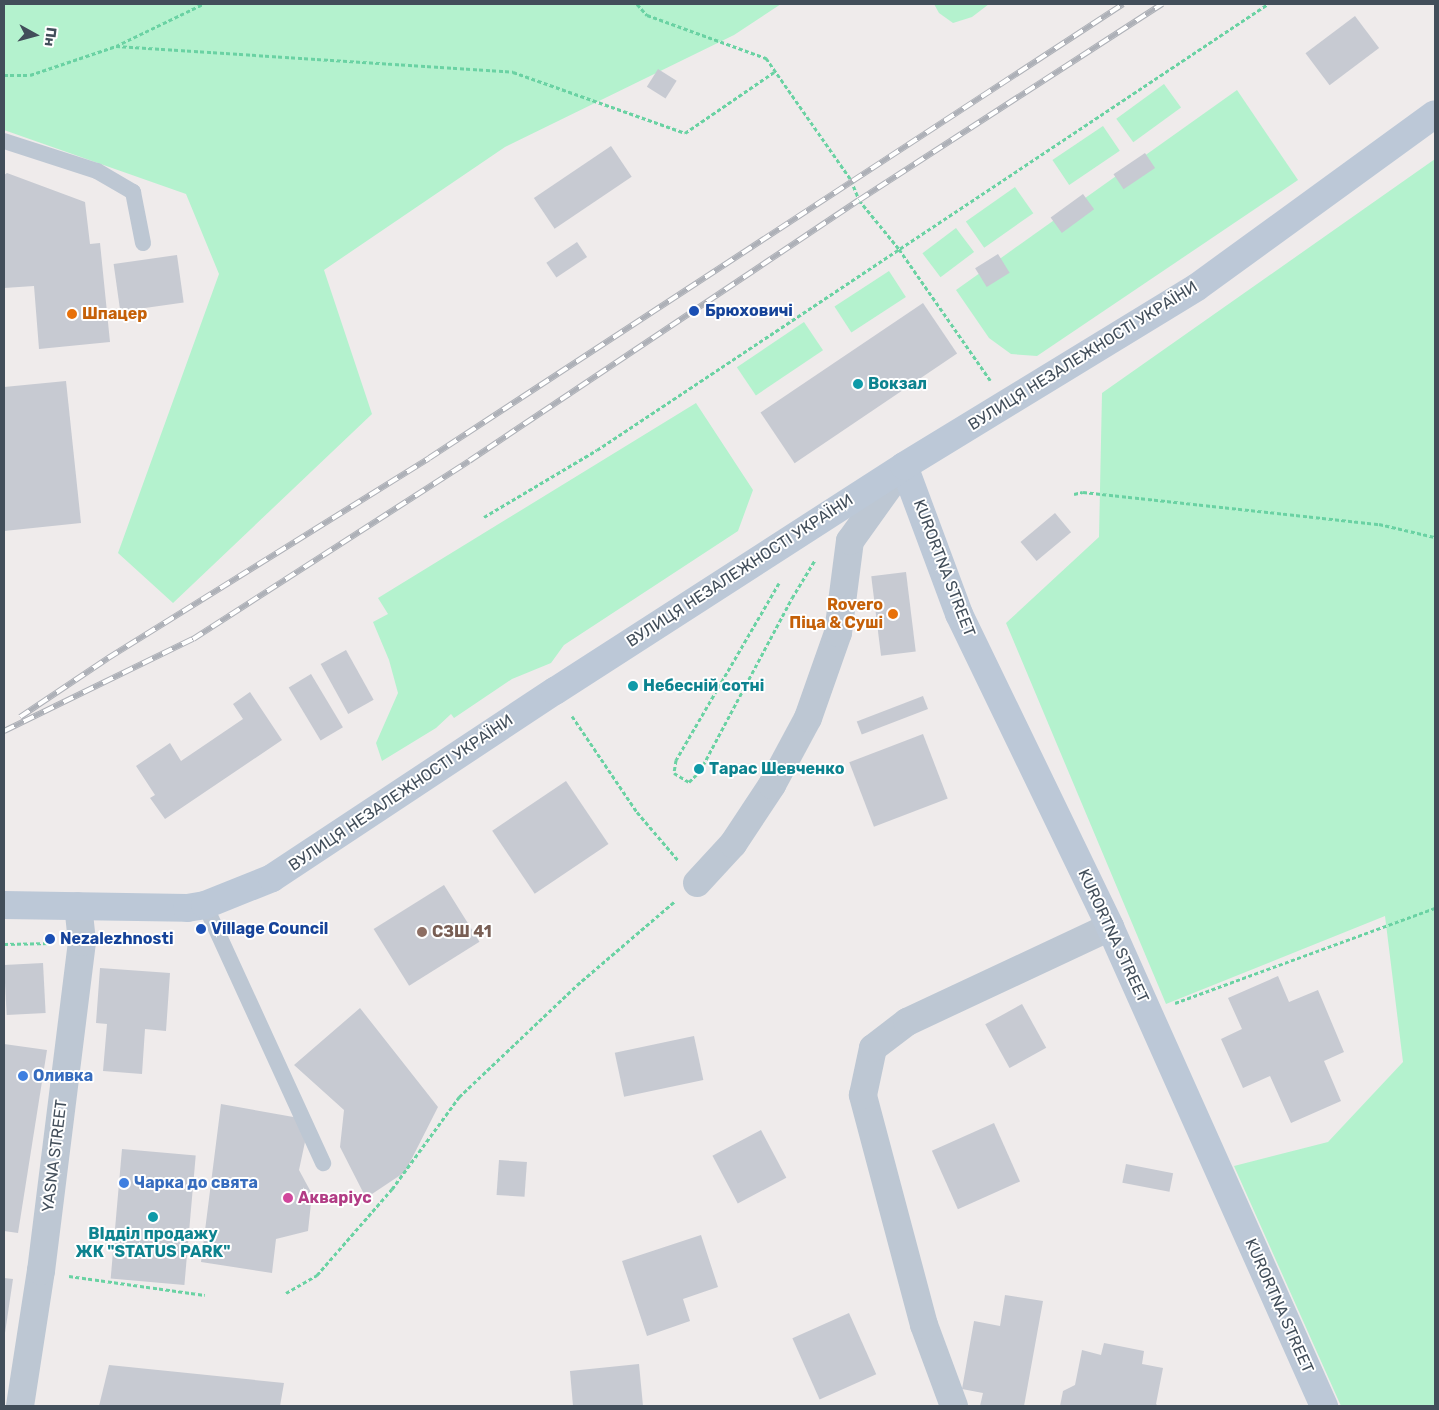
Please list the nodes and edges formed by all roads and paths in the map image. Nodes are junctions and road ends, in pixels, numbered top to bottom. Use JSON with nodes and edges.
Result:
{"nodes":[{"id":1,"x":203,"y":4,"type":"edge"},
{"id":2,"x":637,"y":4,"type":"edge"},
{"id":3,"x":1268,"y":4,"type":"edge"},
{"id":4,"x":116,"y":46,"type":"junction"},
{"id":5,"x":774,"y":72,"type":"junction"},
{"id":6,"x":4,"y":76,"type":"edge"},
{"id":7,"x":1435,"y":114,"type":"edge"},
{"id":8,"x":4,"y":141,"type":"edge"},
{"id":9,"x":142,"y":243,"type":"dead end"},
{"id":10,"x":899,"y":249,"type":"junction"},
{"id":11,"x":1006,"y":404,"type":"junction"},
{"id":12,"x":904,"y":466,"type":"junction"},
{"id":13,"x":1074,"y":494,"type":"dead end"},
{"id":14,"x":484,"y":517,"type":"dead end"},
{"id":15,"x":1435,"y":537,"type":"edge"},
{"id":16,"x":817,"y":557,"type":"dead end"},
{"id":17,"x":781,"y":581,"type":"dead end"},
{"id":18,"x":555,"y":691,"type":"junction"},
{"id":19,"x":697,"y":883,"type":"junction"},
{"id":20,"x":4,"y":904,"type":"edge"},
{"id":21,"x":205,"y":905,"type":"junction"},
{"id":22,"x":78,"y":906,"type":"junction"},
{"id":23,"x":1435,"y":908,"type":"edge"},
{"id":24,"x":1110,"y":927,"type":"junction"},
{"id":25,"x":1148,"y":1013,"type":"junction"},
{"id":26,"x":323,"y":1163,"type":"dead end"},
{"id":27,"x":41,"y":1272,"type":"junction"},
{"id":28,"x":286,"y":1293,"type":"dead end"},
{"id":29,"x":205,"y":1295,"type":"dead end"},
{"id":30,"x":20,"y":1406,"type":"edge"},
{"id":31,"x":954,"y":1406,"type":"edge"},
{"id":32,"x":1324,"y":1406,"type":"edge"}],
"edges":[{"from":1,"to":4,"type":"path"},
{"from":2,"to":5,"type":"path"},
{"from":3,"to":10,"type":"path"},
{"from":4,"to":5,"type":"path"},
{"from":4,"to":6,"type":"path"},
{"from":5,"to":10,"type":"path"},
{"from":7,"to":11,"type":"main road","name":"ВУЛИЦЯ НЕЗАЛЕЖНОСТІ УКРАЇНИ"},
{"from":8,"to":9,"type":"lane"},
{"from":10,"to":11,"type":"path"},
{"from":10,"to":14,"type":"path"},
{"from":11,"to":12,"type":"main road","name":"ВУЛИЦЯ НЕЗАЛЕЖНОСТІ УКРАЇНИ"},
{"from":12,"to":18,"type":"main road","name":"ВУЛИЦЯ НЕЗАЛЕЖНОСТІ УКРАЇНИ"},
{"from":12,"to":19,"type":"street"},
{"from":12,"to":24,"type":"main road","name":"KURORTNA STREET"},
{"from":13,"to":15,"type":"path"},
{"from":16,"to":17,"type":"path"},
{"from":18,"to":19,"type":"path"},
{"from":18,"to":21,"type":"main road","name":"ВУЛИЦЯ НЕЗАЛЕЖНОСТІ УКРАЇНИ"},
{"from":19,"to":28,"type":"path"},
{"from":20,"to":22,"type":"main road","name":"ВУЛИЦЯ НЕЗАЛЕЖНОСТІ УКРАЇНИ"},
{"from":21,"to":22,"type":"main road","name":"ВУЛИЦЯ НЕЗАЛЕЖНОСТІ УКРАЇНИ"},
{"from":21,"to":26,"type":"lane"},
{"from":22,"to":27,"type":"street","name":"YASNA STREET"},
{"from":23,"to":25,"type":"path"},
{"from":24,"to":25,"type":"main road","name":"KURORTNA STREET"},
{"from":24,"to":31,"type":"street"},
{"from":25,"to":32,"type":"main road","name":"KURORTNA STREET"},
{"from":27,"to":29,"type":"path"},
{"from":27,"to":30,"type":"street","name":"YASNA STREET"}]}
